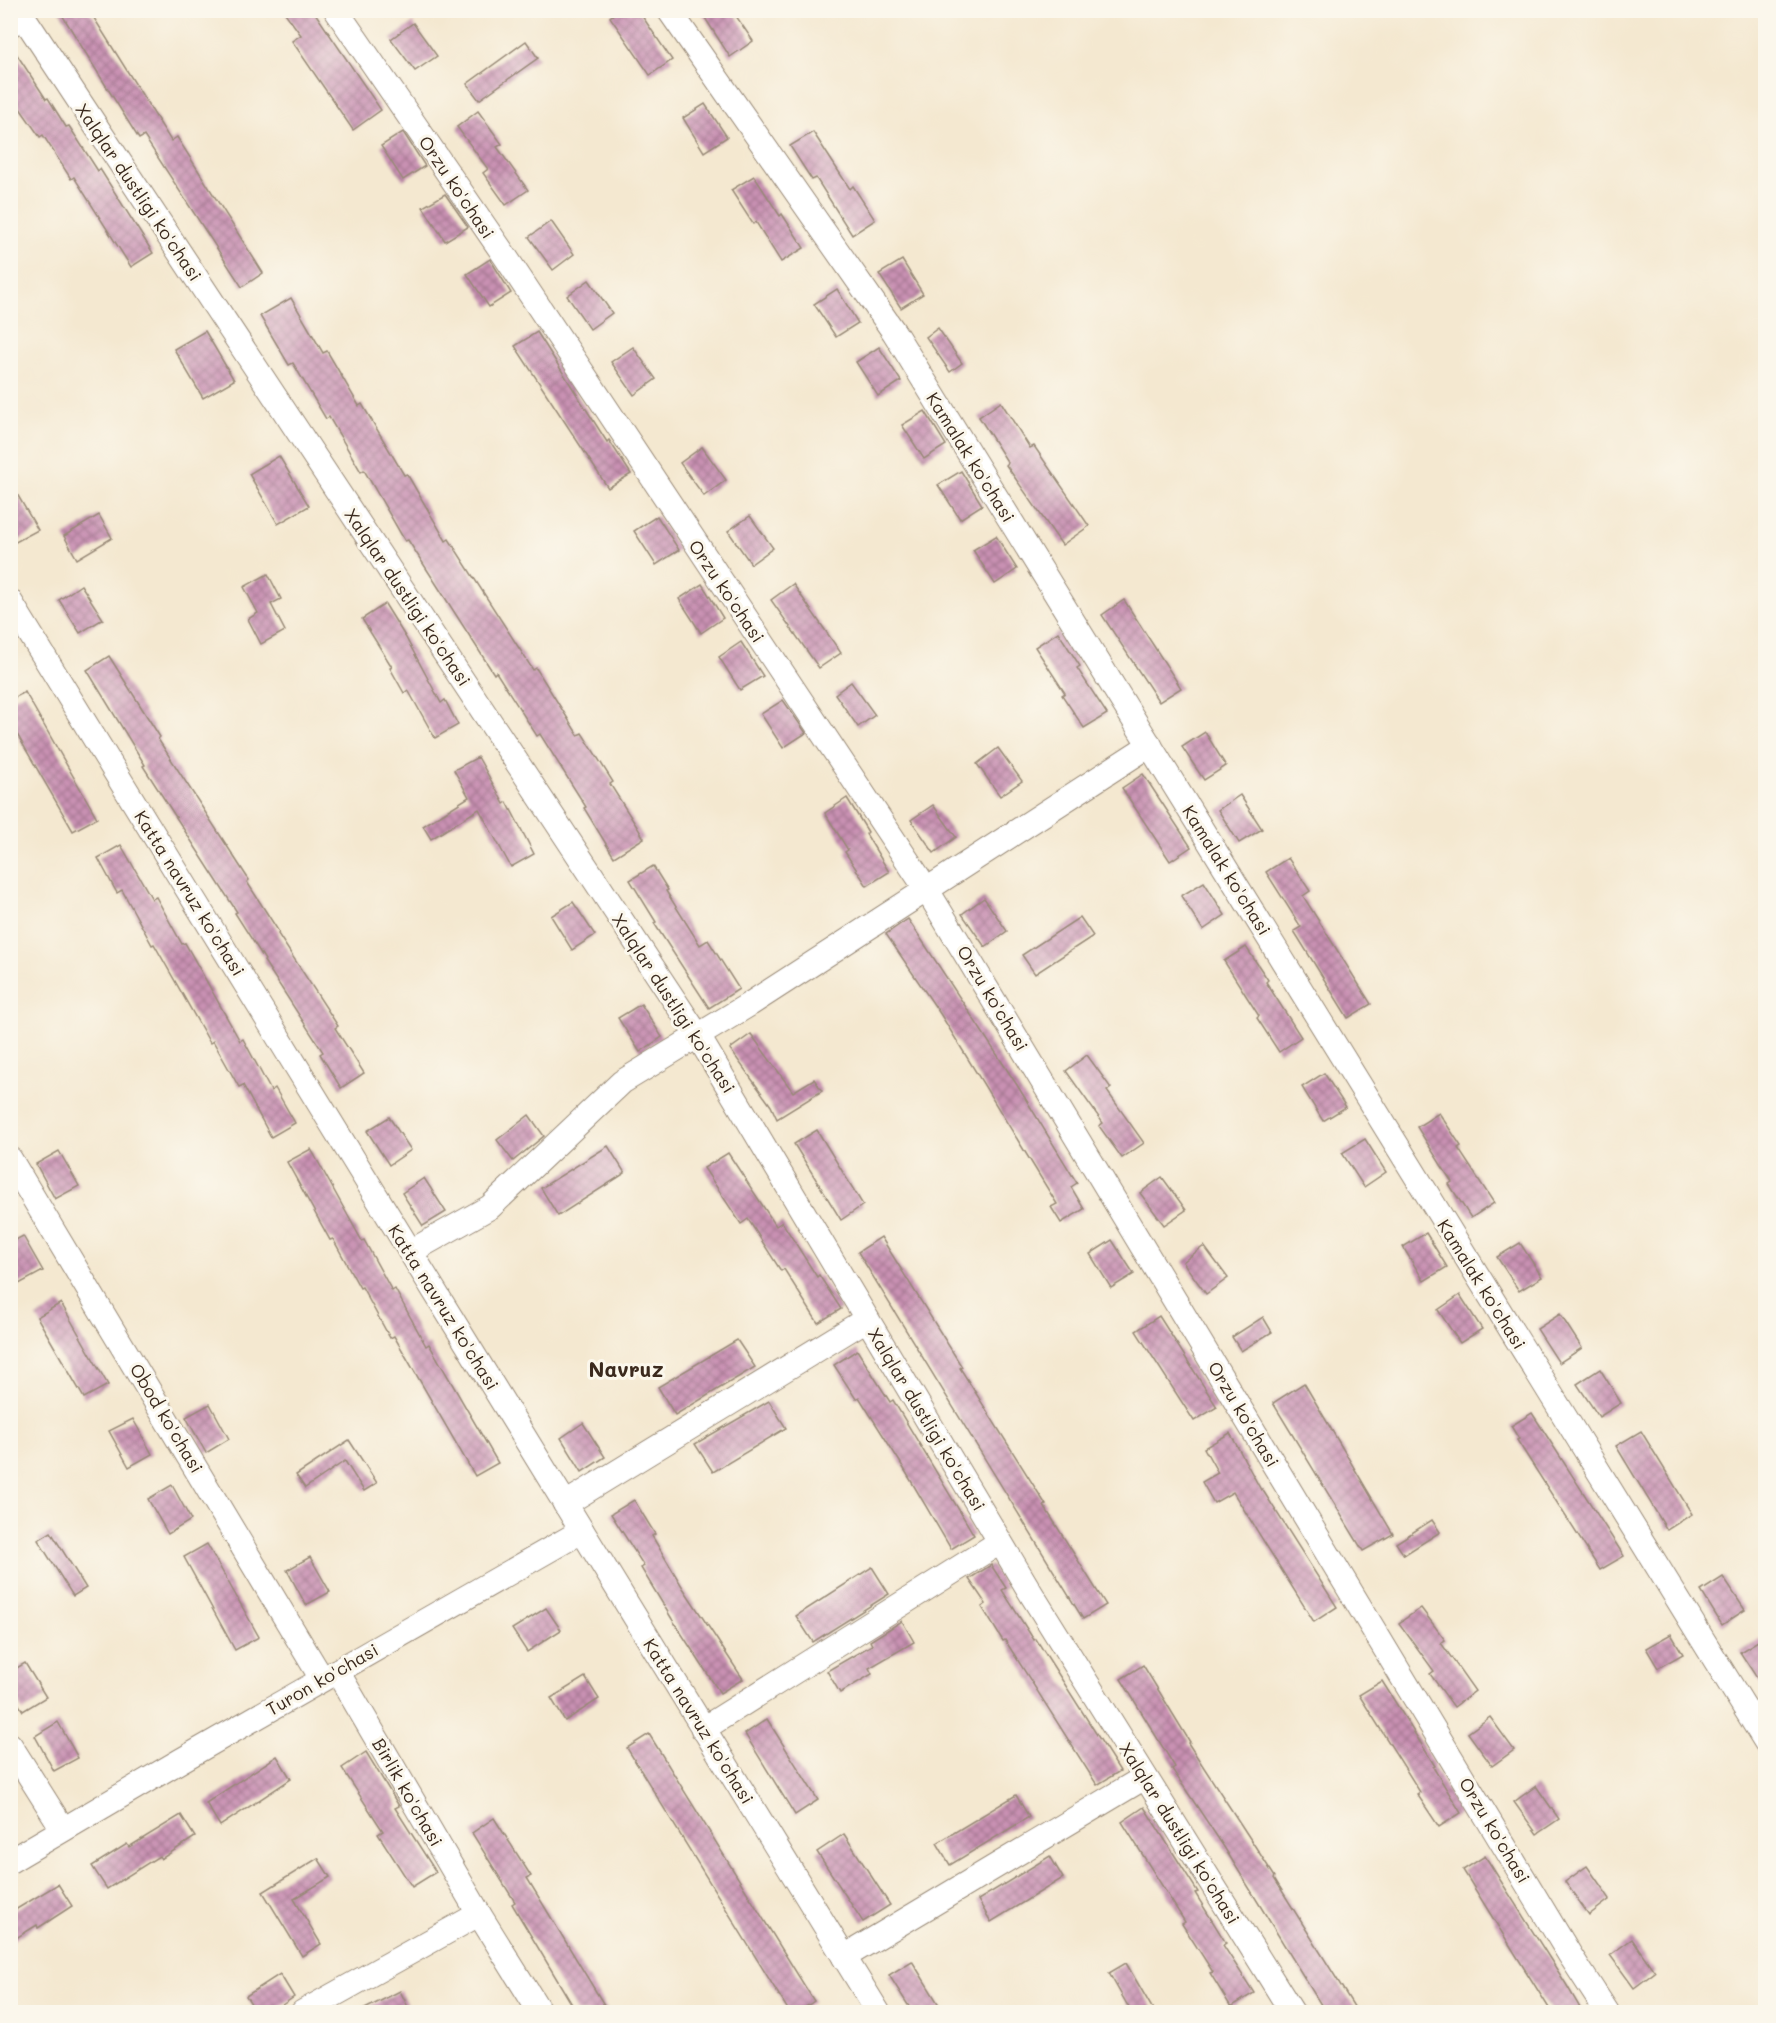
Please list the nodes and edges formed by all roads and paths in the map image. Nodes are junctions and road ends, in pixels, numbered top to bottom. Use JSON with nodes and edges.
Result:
{"nodes":[{"id":1,"x":336,"y":10,"type":"edge"},
{"id":2,"x":669,"y":10,"type":"edge"},
{"id":3,"x":17,"y":20,"type":"edge"},
{"id":4,"x":10,"y":602,"type":"edge"},
{"id":5,"x":1150,"y":746,"type":"junction"},
{"id":6,"x":927,"y":890,"type":"junction"},
{"id":7,"x":698,"y":1036,"type":"junction"},
{"id":8,"x":10,"y":1159,"type":"edge"},
{"id":9,"x":411,"y":1252,"type":"junction"},
{"id":10,"x":867,"y":1319,"type":"junction"},
{"id":11,"x":565,"y":1504,"type":"junction"},
{"id":12,"x":582,"y":1531,"type":"junction"},
{"id":13,"x":1000,"y":1542,"type":"junction"},
{"id":14,"x":330,"y":1675,"type":"junction"},
{"id":15,"x":703,"y":1729,"type":"junction"},
{"id":16,"x":1766,"y":1742,"type":"edge"},
{"id":17,"x":10,"y":1744,"type":"edge"},
{"id":18,"x":1145,"y":1777,"type":"junction"},
{"id":19,"x":63,"y":1829,"type":"junction"},
{"id":20,"x":10,"y":1861,"type":"edge"},
{"id":21,"x":479,"y":1914,"type":"junction"},
{"id":22,"x":844,"y":1957,"type":"junction"},
{"id":23,"x":1289,"y":2012,"type":"edge"},
{"id":24,"x":303,"y":2013,"type":"edge"},
{"id":25,"x":540,"y":2013,"type":"edge"},
{"id":26,"x":878,"y":2013,"type":"edge"},
{"id":27,"x":1607,"y":2013,"type":"edge"}],
"edges":[{"from":1,"to":6,"type":"street","name":"Orzu ko'chasi"},
{"from":2,"to":5,"type":"street","name":"Kamalak ko'chasi"},
{"from":3,"to":7,"type":"street","name":"Xalqlar dustligi ko'chasi"},
{"from":4,"to":9,"type":"street","name":"Katta navruz ko'chasi"},
{"from":5,"to":6,"type":"street"},
{"from":5,"to":16,"type":"street","name":"Kamalak ko'chasi"},
{"from":6,"to":7,"type":"street"},
{"from":6,"to":27,"type":"street","name":"Orzu ko'chasi"},
{"from":7,"to":9,"type":"street"},
{"from":7,"to":10,"type":"street","name":"Xalqlar dustligi ko'chasi"},
{"from":8,"to":14,"type":"street","name":"Obod ko'chasi"},
{"from":9,"to":11,"type":"street","name":"Katta navruz ko'chasi"},
{"from":10,"to":11,"type":"street"},
{"from":10,"to":13,"type":"street","name":"Xalqlar dustligi ko'chasi"},
{"from":11,"to":12,"type":"street","name":"Katta navruz ko'chasi"},
{"from":12,"to":14,"type":"street","name":"Turon ko'chasi"},
{"from":12,"to":15,"type":"street","name":"Katta navruz ko'chasi"},
{"from":13,"to":15,"type":"street"},
{"from":13,"to":18,"type":"street","name":"Xalqlar dustligi ko'chasi"},
{"from":14,"to":19,"type":"street","name":"Turon ko'chasi"},
{"from":14,"to":21,"type":"street","name":"Birlik ko'chasi"},
{"from":15,"to":22,"type":"street","name":"Katta navruz ko'chasi"},
{"from":17,"to":19,"type":"street"},
{"from":18,"to":22,"type":"street"},
{"from":18,"to":23,"type":"street","name":"Xalqlar dustligi ko'chasi"},
{"from":19,"to":20,"type":"street","name":"Turon ko'chasi"},
{"from":21,"to":24,"type":"street"},
{"from":21,"to":25,"type":"street","name":"Birlik ko'chasi"},
{"from":22,"to":26,"type":"street","name":"Katta navruz ko'chasi"}]}
